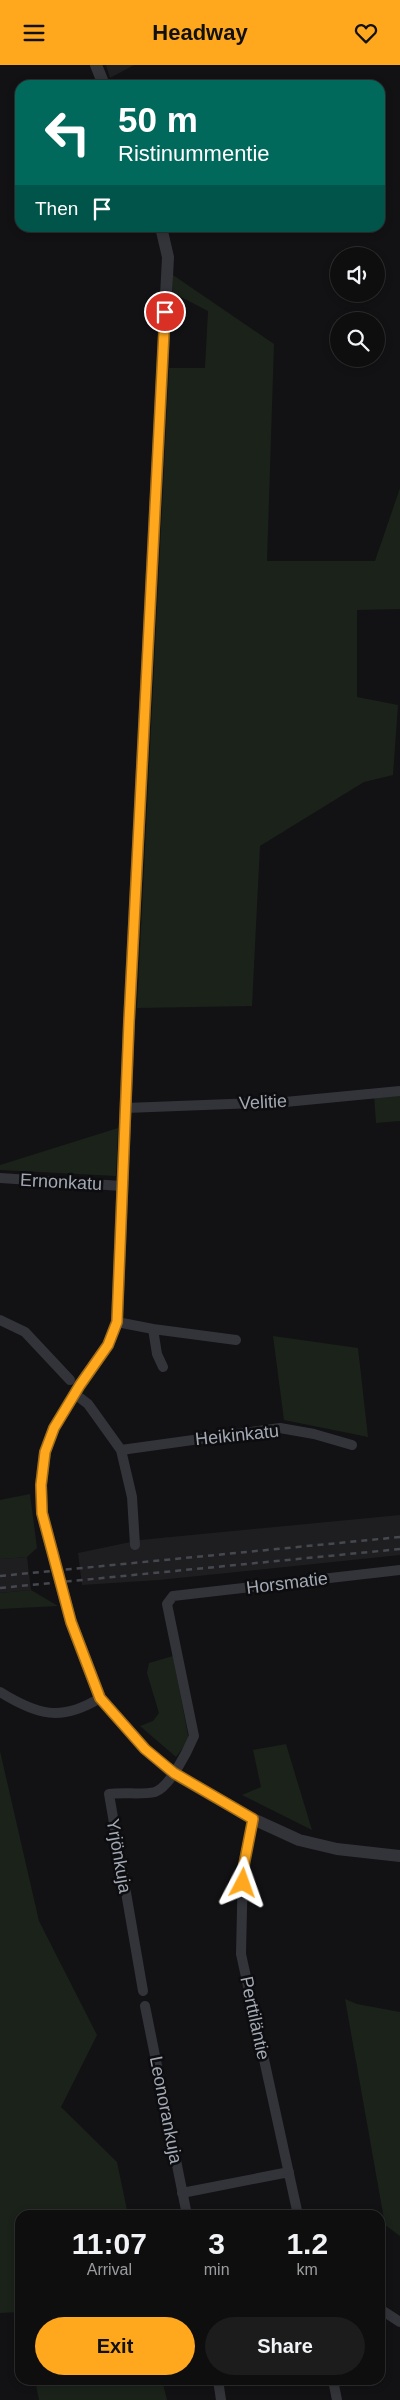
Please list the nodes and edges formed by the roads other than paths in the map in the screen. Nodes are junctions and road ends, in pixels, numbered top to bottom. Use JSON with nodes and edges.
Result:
{"nodes":[{"id":1,"x":96,"y":65,"type":"edge"},
{"id":2,"x":102,"y":80,"type":"edge"},
{"id":3,"x":162,"y":232,"type":"edge"},
{"id":4,"x":400,"y":1091,"type":"edge"},
{"id":5,"x":126,"y":1108,"type":"junction"},
{"id":6,"x":0,"y":1178,"type":"edge"},
{"id":7,"x":122,"y":1186,"type":"junction"},
{"id":8,"x":0,"y":1320,"type":"edge"},
{"id":9,"x":117,"y":1322,"type":"junction"},
{"id":10,"x":153,"y":1329,"type":"junction"},
{"id":11,"x":236,"y":1340,"type":"dead end"},
{"id":12,"x":163,"y":1367,"type":"dead end"},
{"id":13,"x":70,"y":1380,"type":"dead end"},
{"id":14,"x":75,"y":1394,"type":"junction"},
{"id":15,"x":352,"y":1445,"type":"dead end"},
{"id":16,"x":121,"y":1450,"type":"junction"},
{"id":17,"x":135,"y":1545,"type":"dead end"},
{"id":18,"x":400,"y":1570,"type":"edge"},
{"id":19,"x":0,"y":1692,"type":"edge"},
{"id":20,"x":100,"y":1698,"type":"junction"},
{"id":21,"x":174,"y":1773,"type":"junction"},
{"id":22,"x":253,"y":1819,"type":"junction"},
{"id":23,"x":400,"y":1856,"type":"edge"},
{"id":24,"x":143,"y":1991,"type":"dead end"},
{"id":25,"x":145,"y":2006,"type":"dead end"},
{"id":26,"x":289,"y":2172,"type":"junction"},
{"id":27,"x":182,"y":2193,"type":"junction"},
{"id":28,"x":185,"y":2210,"type":"edge"},
{"id":29,"x":297,"y":2210,"type":"edge"},
{"id":30,"x":385,"y":2312,"type":"edge"},
{"id":31,"x":400,"y":2322,"type":"edge"},
{"id":32,"x":219,"y":2385,"type":"edge"},
{"id":33,"x":334,"y":2385,"type":"edge"},
{"id":34,"x":221,"y":2400,"type":"edge"},
{"id":35,"x":337,"y":2400,"type":"edge"}],
"edges":[{"from":1,"to":2,"type":"street"},
{"from":3,"to":5,"type":"street"},
{"from":4,"to":5,"type":"street","name":"Velitie"},
{"from":5,"to":7,"type":"street"},
{"from":6,"to":7,"type":"street","name":"Ernonkatu"},
{"from":7,"to":9,"type":"street"},
{"from":8,"to":13,"type":"street"},
{"from":9,"to":10,"type":"street"},
{"from":9,"to":14,"type":"street"},
{"from":10,"to":11,"type":"street"},
{"from":10,"to":12,"type":"street"},
{"from":14,"to":16,"type":"street"},
{"from":14,"to":20,"type":"street"},
{"from":15,"to":16,"type":"street","name":"Heikinkatu"},
{"from":16,"to":17,"type":"street"},
{"from":18,"to":21,"type":"street","name":"Horsmatie"},
{"from":19,"to":20,"type":"street"},
{"from":20,"to":21,"type":"street"},
{"from":21,"to":22,"type":"street"},
{"from":21,"to":24,"type":"street","name":"Yrjönkuja"},
{"from":22,"to":23,"type":"street"},
{"from":22,"to":26,"type":"street","name":"Perttiläntie"},
{"from":25,"to":27,"type":"street","name":"Leonorankuja"},
{"from":26,"to":27,"type":"street"},
{"from":26,"to":29,"type":"street","name":"Perttiläntie"},
{"from":27,"to":28,"type":"street","name":"Leonorankuja"},
{"from":30,"to":31,"type":"street"},
{"from":32,"to":34,"type":"street"},
{"from":33,"to":35,"type":"street"}]}
